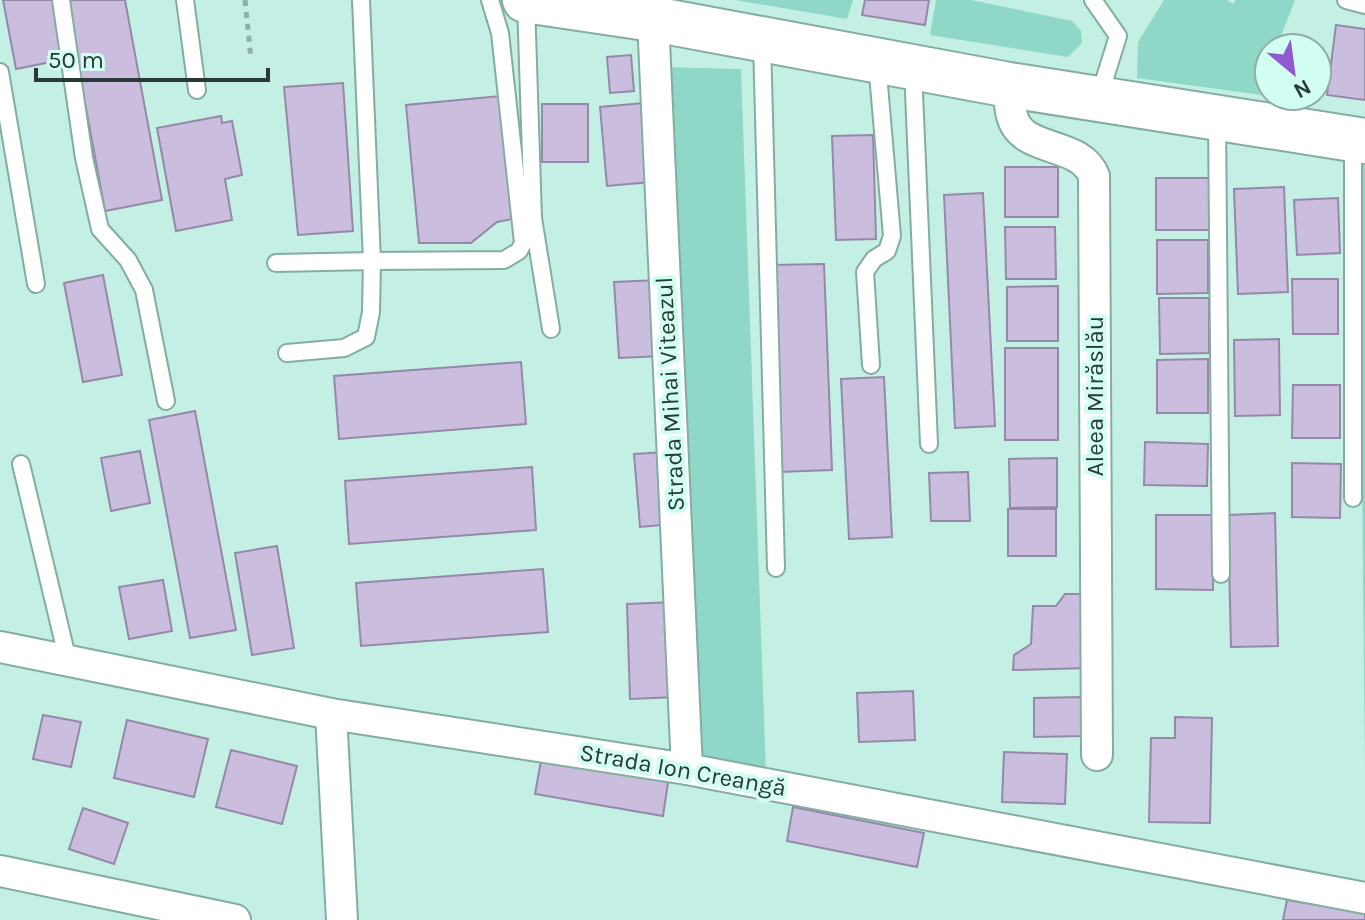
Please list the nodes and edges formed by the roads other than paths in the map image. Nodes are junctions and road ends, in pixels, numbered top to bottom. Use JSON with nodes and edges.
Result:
{"nodes":[{"id":1,"x":61,"y":0,"type":"edge"},
{"id":2,"x":185,"y":0,"type":"edge"},
{"id":3,"x":361,"y":0,"type":"edge"},
{"id":4,"x":490,"y":0,"type":"edge"},
{"id":5,"x":526,"y":0,"type":"edge"},
{"id":6,"x":1093,"y":0,"type":"edge"},
{"id":7,"x":1346,"y":0,"type":"edge"},
{"id":8,"x":1365,"y":5,"type":"edge"},
{"id":9,"x":653,"y":19,"type":"junction"},
{"id":10,"x":762,"y":39,"type":"junction"},
{"id":11,"x":895,"y":64,"type":"junction"},
{"id":12,"x":0,"y":72,"type":"edge"},
{"id":13,"x":1009,"y":85,"type":"junction"},
{"id":14,"x":197,"y":90,"type":"dead end"},
{"id":15,"x":1099,"y":99,"type":"junction"},
{"id":16,"x":1217,"y":117,"type":"junction"},
{"id":17,"x":1359,"y":140,"type":"edge"},
{"id":18,"x":372,"y":261,"type":"junction"},
{"id":19,"x":276,"y":263,"type":"dead end"},
{"id":20,"x":36,"y":284,"type":"dead end"},
{"id":21,"x":551,"y":329,"type":"dead end"},
{"id":22,"x":287,"y":353,"type":"dead end"},
{"id":23,"x":871,"y":365,"type":"dead end"},
{"id":24,"x":166,"y":401,"type":"dead end"},
{"id":25,"x":929,"y":444,"type":"dead end"},
{"id":26,"x":21,"y":464,"type":"dead end"},
{"id":27,"x":1353,"y":498,"type":"dead end"},
{"id":28,"x":776,"y":568,"type":"dead end"},
{"id":29,"x":1221,"y":574,"type":"dead end"},
{"id":30,"x":0,"y":647,"type":"edge"},
{"id":31,"x":68,"y":661,"type":"junction"},
{"id":32,"x":331,"y":714,"type":"junction"},
{"id":33,"x":1097,"y":755,"type":"dead end"},
{"id":34,"x":687,"y":769,"type":"junction"},
{"id":35,"x":0,"y":871,"type":"edge"},
{"id":36,"x":1365,"y":898,"type":"edge"},
{"id":37,"x":235,"y":920,"type":"edge"},
{"id":38,"x":342,"y":920,"type":"edge"}],
"edges":[{"from":1,"to":24,"type":"lane"},
{"from":2,"to":14,"type":"lane"},
{"from":3,"to":18,"type":"lane"},
{"from":4,"to":18,"type":"lane"},
{"from":5,"to":9,"type":"main road"},
{"from":5,"to":21,"type":"lane"},
{"from":6,"to":15,"type":"lane"},
{"from":7,"to":8,"type":"lane"},
{"from":9,"to":10,"type":"main road"},
{"from":9,"to":34,"type":"street","name":"Strada Mihai Viteazul"},
{"from":10,"to":11,"type":"main road"},
{"from":10,"to":28,"type":"lane"},
{"from":11,"to":13,"type":"main road"},
{"from":11,"to":23,"type":"lane"},
{"from":11,"to":25,"type":"lane"},
{"from":12,"to":20,"type":"lane"},
{"from":13,"to":15,"type":"main road"},
{"from":13,"to":33,"type":"street","name":"Aleea Mirăslău"},
{"from":15,"to":16,"type":"main road"},
{"from":16,"to":17,"type":"main road"},
{"from":16,"to":29,"type":"lane"},
{"from":17,"to":27,"type":"lane"},
{"from":18,"to":19,"type":"lane"},
{"from":18,"to":22,"type":"lane"},
{"from":26,"to":31,"type":"lane"},
{"from":30,"to":31,"type":"street","name":"Strada Ion Creangă"},
{"from":31,"to":32,"type":"street","name":"Strada Ion Creangă"},
{"from":32,"to":34,"type":"street","name":"Strada Ion Creangă"},
{"from":32,"to":38,"type":"street"},
{"from":34,"to":36,"type":"street","name":"Strada Ion Creangă"},
{"from":35,"to":37,"type":"street"}]}
